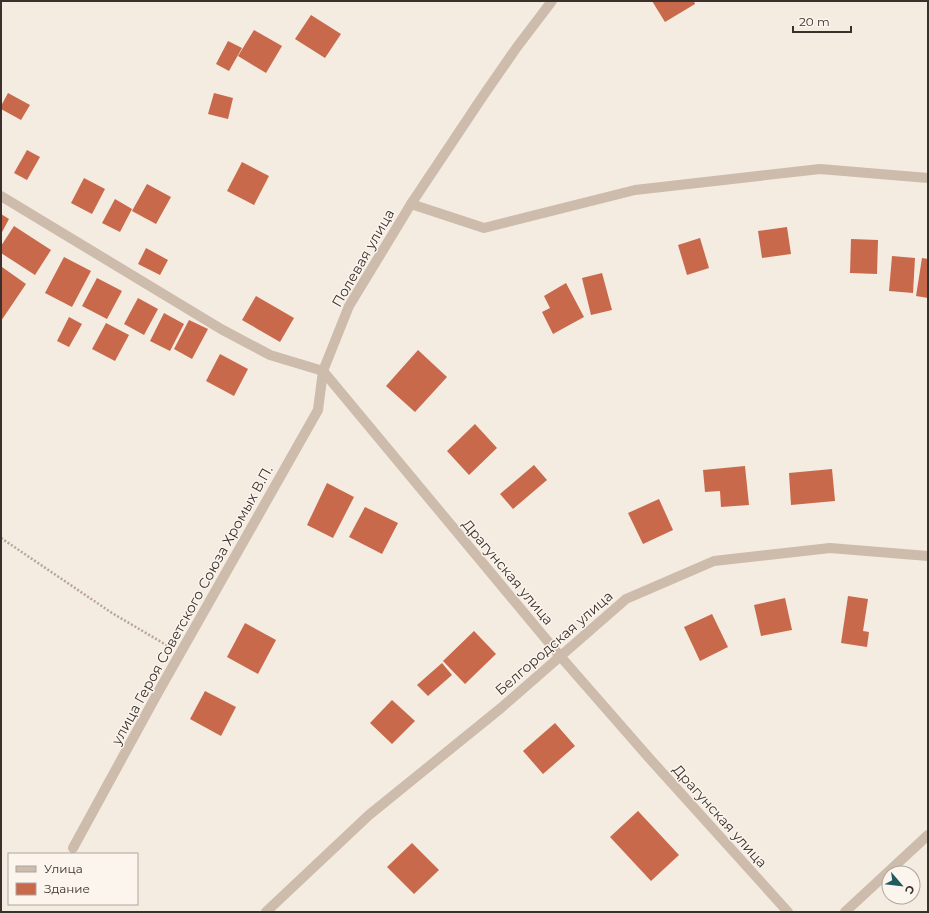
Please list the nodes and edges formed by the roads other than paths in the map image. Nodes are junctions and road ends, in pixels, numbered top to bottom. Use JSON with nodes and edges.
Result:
{"nodes":[{"id":1,"x":552,"y":1,"type":"edge"},
{"id":2,"x":928,"y":178,"type":"edge"},
{"id":3,"x":1,"y":196,"type":"edge"},
{"id":4,"x":412,"y":204,"type":"junction"},
{"id":5,"x":323,"y":371,"type":"junction"},
{"id":6,"x":928,"y":556,"type":"edge"},
{"id":7,"x":560,"y":656,"type":"junction"},
{"id":8,"x":928,"y":835,"type":"edge"},
{"id":9,"x":73,"y":848,"type":"dead end"},
{"id":10,"x":266,"y":912,"type":"edge"},
{"id":11,"x":788,"y":912,"type":"edge"},
{"id":12,"x":845,"y":912,"type":"edge"}],
"edges":[{"from":1,"to":4,"type":"street","name":"Полевая улица"},
{"from":2,"to":4,"type":"street"},
{"from":3,"to":5,"type":"street"},
{"from":4,"to":5,"type":"street","name":"Полевая улица"},
{"from":5,"to":7,"type":"street","name":"Драгунская улица"},
{"from":5,"to":9,"type":"street","name":"улица Героя Советского Союза Хромых В.П."},
{"from":6,"to":7,"type":"street","name":"Белгородская улица"},
{"from":7,"to":10,"type":"street","name":"Белгородская улица"},
{"from":7,"to":11,"type":"street","name":"Драгунская улица"},
{"from":8,"to":12,"type":"street"}]}
